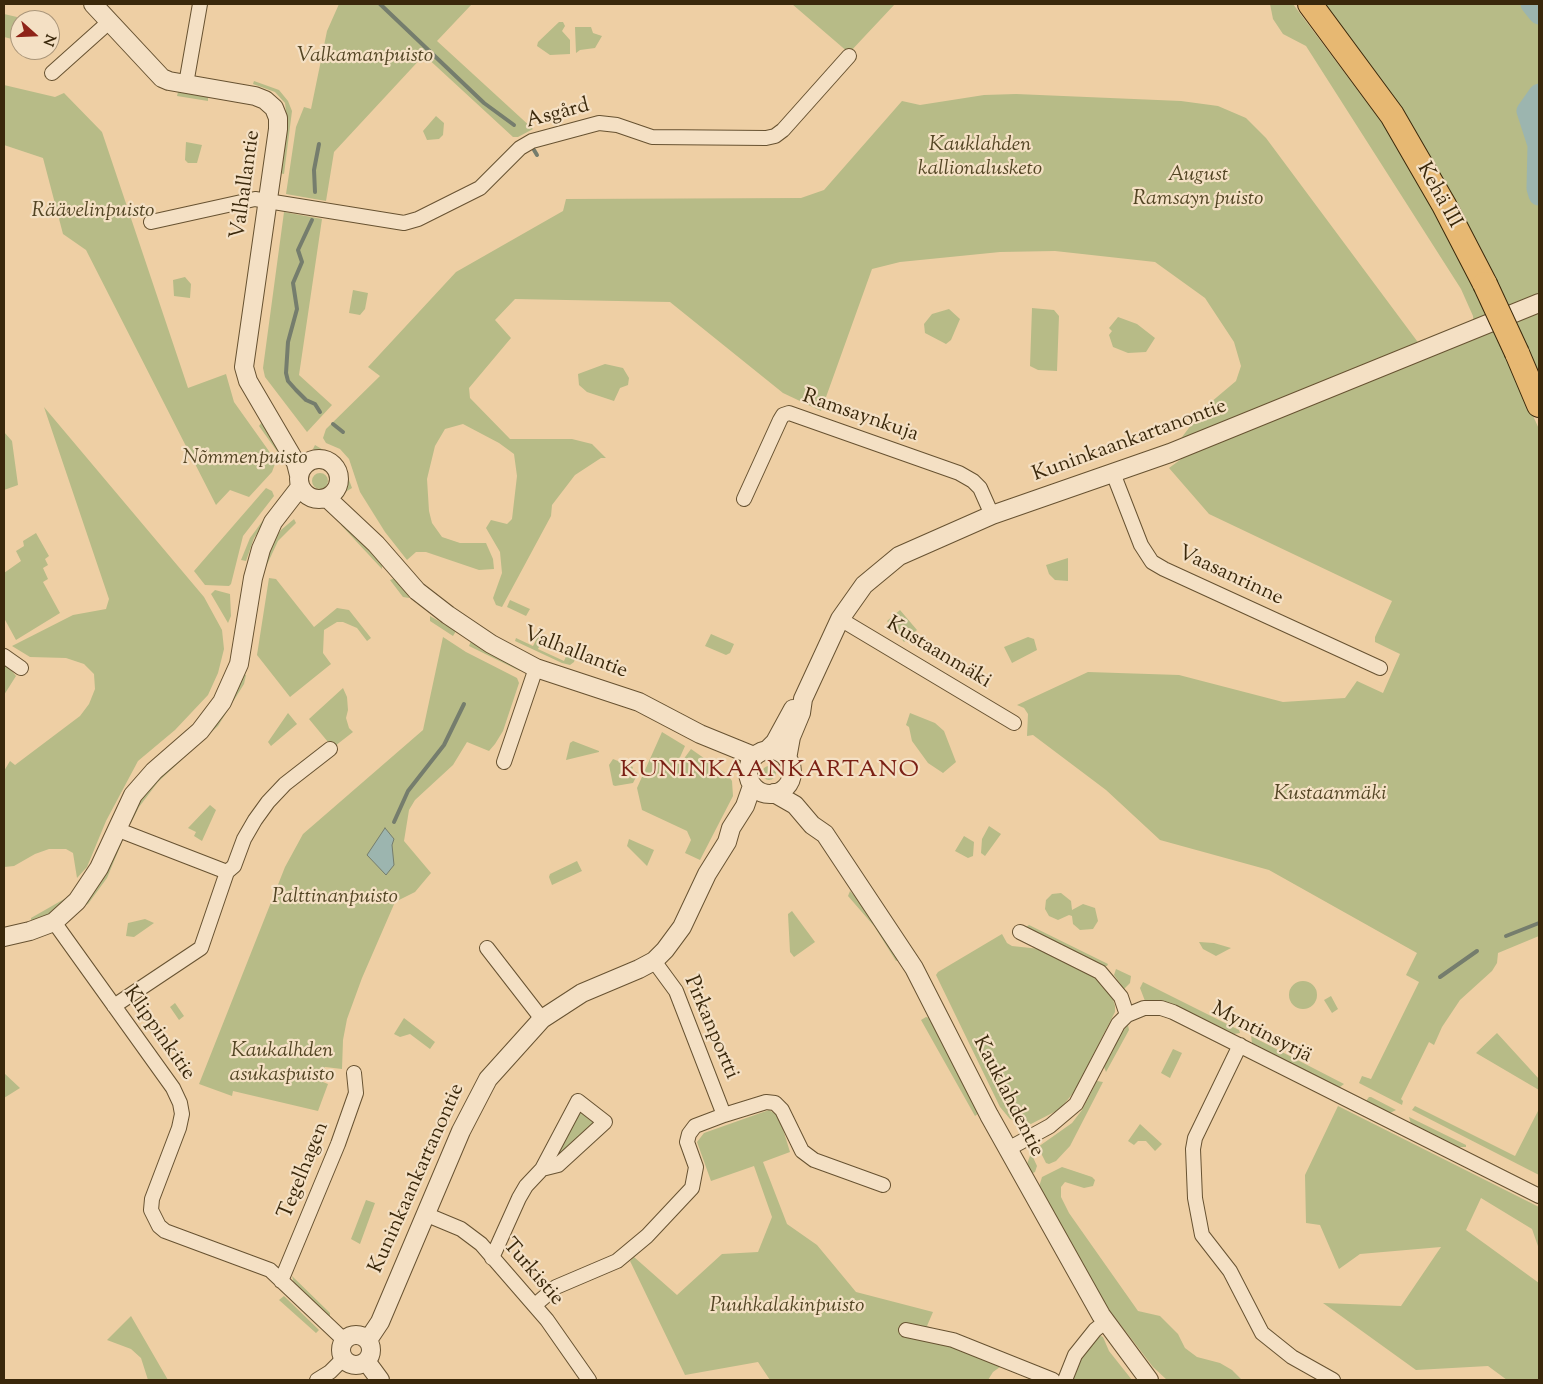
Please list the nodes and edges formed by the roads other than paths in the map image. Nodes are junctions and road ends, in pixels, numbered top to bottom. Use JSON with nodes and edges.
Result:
{"nodes":[{"id":1,"x":93,"y":4,"type":"edge"},
{"id":2,"x":200,"y":4,"type":"edge"},
{"id":3,"x":1310,"y":4,"type":"edge"},
{"id":4,"x":109,"y":22,"type":"junction"},
{"id":5,"x":849,"y":56,"type":"dead end"},
{"id":6,"x":52,"y":73,"type":"dead end"},
{"id":7,"x":186,"y":84,"type":"junction"},
{"id":8,"x":267,"y":201,"type":"junction"},
{"id":9,"x":151,"y":222,"type":"dead end"},
{"id":10,"x":1539,"y":303,"type":"edge"},
{"id":11,"x":1539,"y":405,"type":"edge"},
{"id":12,"x":271,"y":418,"type":"junction"},
{"id":13,"x":314,"y":460,"type":"junction"},
{"id":14,"x":1114,"y":474,"type":"junction"},
{"id":15,"x":300,"y":481,"type":"junction"},
{"id":16,"x":339,"y":484,"type":"junction"},
{"id":17,"x":321,"y":499,"type":"junction"},
{"id":18,"x":744,"y":499,"type":"dead end"},
{"id":19,"x":992,"y":516,"type":"junction"},
{"id":20,"x":266,"y":541,"type":"junction"},
{"id":21,"x":376,"y":544,"type":"junction"},
{"id":22,"x":840,"y":619,"type":"junction"},
{"id":23,"x":4,"y":656,"type":"edge"},
{"id":24,"x":21,"y":668,"type":"dead end"},
{"id":25,"x":536,"y":668,"type":"junction"},
{"id":26,"x":1380,"y":668,"type":"dead end"},
{"id":27,"x":803,"y":699,"type":"junction"},
{"id":28,"x":1014,"y":724,"type":"dead end"},
{"id":29,"x":330,"y":749,"type":"dead end"},
{"id":30,"x":756,"y":758,"type":"junction"},
{"id":31,"x":787,"y":759,"type":"junction"},
{"id":32,"x":504,"y":762,"type":"dead end"},
{"id":33,"x":790,"y":779,"type":"junction"},
{"id":34,"x":764,"y":791,"type":"junction"},
{"id":35,"x":116,"y":829,"type":"junction"},
{"id":36,"x":824,"y":834,"type":"junction"},
{"id":37,"x":227,"y":872,"type":"junction"},
{"id":38,"x":54,"y":922,"type":"junction"},
{"id":39,"x":1020,"y":932,"type":"dead end"},
{"id":40,"x":4,"y":937,"type":"edge"},
{"id":41,"x":487,"y":948,"type":"dead end"},
{"id":42,"x":654,"y":960,"type":"junction"},
{"id":43,"x":114,"y":1006,"type":"junction"},
{"id":44,"x":1128,"y":1015,"type":"junction"},
{"id":45,"x":542,"y":1018,"type":"junction"},
{"id":46,"x":1240,"y":1045,"type":"junction"},
{"id":47,"x":354,"y":1073,"type":"dead end"},
{"id":48,"x":724,"y":1115,"type":"junction"},
{"id":49,"x":1008,"y":1149,"type":"junction"},
{"id":50,"x":542,"y":1169,"type":"junction"},
{"id":51,"x":884,"y":1185,"type":"dead end"},
{"id":52,"x":1539,"y":1196,"type":"edge"},
{"id":53,"x":425,"y":1214,"type":"junction"},
{"id":54,"x":492,"y":1258,"type":"junction"},
{"id":55,"x":281,"y":1281,"type":"junction"},
{"id":56,"x":535,"y":1305,"type":"junction"},
{"id":57,"x":1105,"y":1322,"type":"junction"},
{"id":58,"x":906,"y":1330,"type":"dead end"},
{"id":59,"x":344,"y":1340,"type":"junction"},
{"id":60,"x":368,"y":1340,"type":"junction"},
{"id":61,"x":344,"y":1359,"type":"junction"},
{"id":62,"x":366,"y":1361,"type":"junction"},
{"id":63,"x":317,"y":1380,"type":"edge"},
{"id":64,"x":380,"y":1380,"type":"edge"},
{"id":65,"x":589,"y":1380,"type":"edge"},
{"id":66,"x":1053,"y":1380,"type":"edge"},
{"id":67,"x":1065,"y":1380,"type":"edge"},
{"id":68,"x":1149,"y":1380,"type":"edge"},
{"id":69,"x":1333,"y":1380,"type":"edge"}],
"edges":[{"from":1,"to":4,"type":"street","name":"Valhallantie"},
{"from":2,"to":7,"type":"street"},
{"from":3,"to":11,"type":"highway","name":"Kehä III","bridge":true},
{"from":4,"to":6,"type":"street"},
{"from":4,"to":7,"type":"street","name":"Valhallantie"},
{"from":5,"to":8,"type":"street","name":"Asgård"},
{"from":7,"to":8,"type":"street","name":"Valhallantie"},
{"from":8,"to":9,"type":"street","name":"Asgård"},
{"from":8,"to":12,"type":"street","name":"Valhallantie"},
{"from":10,"to":14,"type":"street","name":"Kuninkaankartanontie"},
{"from":12,"to":13,"type":"street","name":"Valhallantie"},
{"from":12,"to":15,"type":"street","name":"Valhallantie"},
{"from":13,"to":15,"type":"street"},
{"from":13,"to":16,"type":"street"},
{"from":14,"to":19,"type":"street","name":"Kuninkaankartanontie"},
{"from":14,"to":26,"type":"street","name":"Vaasanrinne"},
{"from":15,"to":17,"type":"street"},
{"from":15,"to":20,"type":"street"},
{"from":16,"to":17,"type":"street"},
{"from":16,"to":21,"type":"street","name":"Valhallantie"},
{"from":17,"to":20,"type":"street"},
{"from":17,"to":21,"type":"street","name":"Valhallantie"},
{"from":18,"to":19,"type":"street","name":"Ramsaynkuja"},
{"from":19,"to":22,"type":"street","name":"Kuninkaankartanontie"},
{"from":20,"to":35,"type":"street"},
{"from":21,"to":25,"type":"street","name":"Valhallantie"},
{"from":22,"to":27,"type":"street","name":"Kuninkaankartanontie"},
{"from":22,"to":28,"type":"street","name":"Kustaanmäki"},
{"from":23,"to":24,"type":"street"},
{"from":25,"to":30,"type":"street","name":"Valhallantie"},
{"from":25,"to":32,"type":"street"},
{"from":27,"to":30,"type":"street","name":"Kuninkaankartanontie"},
{"from":27,"to":31,"type":"street","name":"Kuninkaankartanontie"},
{"from":29,"to":37,"type":"street"},
{"from":30,"to":31,"type":"street"},
{"from":30,"to":34,"type":"street"},
{"from":31,"to":33,"type":"street"},
{"from":33,"to":34,"type":"street"},
{"from":33,"to":36,"type":"street","name":"Kauklahdentie"},
{"from":34,"to":36,"type":"street","name":"Kauklahdentie"},
{"from":34,"to":42,"type":"street","name":"Kuninkaankartanontie"},
{"from":35,"to":37,"type":"street"},
{"from":35,"to":38,"type":"street"},
{"from":36,"to":49,"type":"street","name":"Kauklahdentie"},
{"from":37,"to":43,"type":"street"},
{"from":38,"to":40,"type":"street"},
{"from":38,"to":43,"type":"street","name":"Klippinkitie"},
{"from":39,"to":44,"type":"street"},
{"from":41,"to":45,"type":"street"},
{"from":42,"to":45,"type":"street","name":"Kuninkaankartanontie"},
{"from":42,"to":48,"type":"street","name":"Pirkanportti"},
{"from":43,"to":55,"type":"street","name":"Klippinkitie"},
{"from":44,"to":46,"type":"street","name":"Myntinsyrjä"},
{"from":44,"to":49,"type":"street"},
{"from":45,"to":53,"type":"street","name":"Kuninkaankartanontie"},
{"from":46,"to":52,"type":"street","name":"Myntinsyrjä"},
{"from":46,"to":69,"type":"street"},
{"from":47,"to":55,"type":"street","name":"Tegelhagen"},
{"from":48,"to":51,"type":"street"},
{"from":48,"to":56,"type":"street"},
{"from":49,"to":57,"type":"street","name":"Kauklahdentie"},
{"from":50,"to":50,"type":"street"},
{"from":50,"to":54,"type":"street"},
{"from":53,"to":54,"type":"street","name":"Turkistie"},
{"from":53,"to":60,"type":"street","name":"Kuninkaankartanontie"},
{"from":54,"to":56,"type":"street","name":"Turkistie"},
{"from":55,"to":59,"type":"street","name":"Klippinkitie"},
{"from":56,"to":65,"type":"street","name":"Turkistie"},
{"from":57,"to":67,"type":"street"},
{"from":57,"to":68,"type":"street","name":"Kauklahdentie"},
{"from":58,"to":66,"type":"street"},
{"from":59,"to":60,"type":"street"},
{"from":59,"to":61,"type":"street"},
{"from":60,"to":62,"type":"street"},
{"from":61,"to":62,"type":"street"},
{"from":61,"to":63,"type":"street"},
{"from":62,"to":64,"type":"street"}]}
